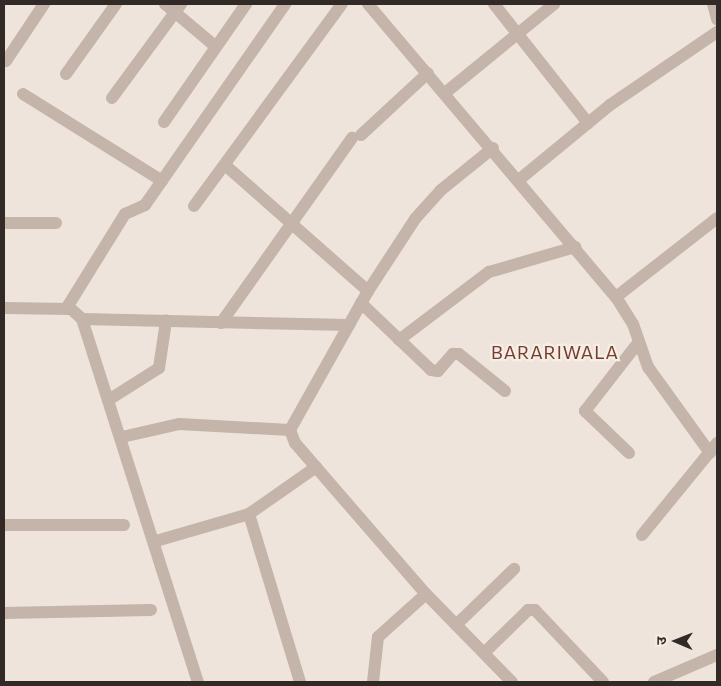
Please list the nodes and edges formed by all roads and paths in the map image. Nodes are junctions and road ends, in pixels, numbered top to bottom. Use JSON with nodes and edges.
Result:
{"nodes":[{"id":1,"x":44,"y":4,"type":"edge"},
{"id":2,"x":116,"y":4,"type":"edge"},
{"id":3,"x":246,"y":4,"type":"edge"},
{"id":4,"x":285,"y":4,"type":"edge"},
{"id":5,"x":342,"y":4,"type":"edge"},
{"id":6,"x":368,"y":4,"type":"edge"},
{"id":7,"x":494,"y":4,"type":"edge"},
{"id":8,"x":554,"y":4,"type":"edge"},
{"id":9,"x":713,"y":4,"type":"edge"},
{"id":10,"x":173,"y":6,"type":"edge"},
{"id":11,"x":717,"y":19,"type":"edge"},
{"id":12,"x":519,"y":32,"type":"junction"},
{"id":13,"x":717,"y":32,"type":"edge"},
{"id":14,"x":215,"y":46,"type":"junction"},
{"id":15,"x":6,"y":61,"type":"dead end"},
{"id":16,"x":428,"y":73,"type":"junction"},
{"id":17,"x":66,"y":74,"type":"dead end"},
{"id":18,"x":445,"y":93,"type":"junction"},
{"id":19,"x":23,"y":94,"type":"dead end"},
{"id":20,"x":112,"y":98,"type":"dead end"},
{"id":21,"x":164,"y":122,"type":"dead end"},
{"id":22,"x":588,"y":123,"type":"junction"},
{"id":23,"x":492,"y":148,"type":"junction"},
{"id":24,"x":225,"y":165,"type":"junction"},
{"id":25,"x":520,"y":179,"type":"junction"},
{"id":26,"x":162,"y":181,"type":"junction"},
{"id":27,"x":194,"y":206,"type":"dead end"},
{"id":28,"x":717,"y":218,"type":"edge"},
{"id":29,"x":291,"y":220,"type":"junction"},
{"id":30,"x":4,"y":223,"type":"edge"},
{"id":31,"x":56,"y":223,"type":"dead end"},
{"id":32,"x":576,"y":247,"type":"junction"},
{"id":33,"x":368,"y":291,"type":"junction"},
{"id":34,"x":616,"y":297,"type":"junction"},
{"id":35,"x":361,"y":303,"type":"junction"},
{"id":36,"x":4,"y":308,"type":"edge"},
{"id":37,"x":66,"y":309,"type":"junction"},
{"id":38,"x":82,"y":319,"type":"junction"},
{"id":39,"x":166,"y":321,"type":"junction"},
{"id":40,"x":221,"y":323,"type":"junction"},
{"id":41,"x":349,"y":325,"type":"junction"},
{"id":42,"x":399,"y":340,"type":"junction"},
{"id":43,"x":638,"y":343,"type":"junction"},
{"id":44,"x":505,"y":391,"type":"dead end"},
{"id":45,"x":110,"y":399,"type":"junction"},
{"id":46,"x":290,"y":430,"type":"junction"},
{"id":47,"x":122,"y":437,"type":"junction"},
{"id":48,"x":714,"y":448,"type":"edge"},
{"id":49,"x":629,"y":452,"type":"dead end"},
{"id":50,"x":316,"y":467,"type":"junction"},
{"id":51,"x":249,"y":514,"type":"junction"},
{"id":52,"x":124,"y":525,"type":"dead end"},
{"id":53,"x":4,"y":526,"type":"edge"},
{"id":54,"x":642,"y":534,"type":"dead end"},
{"id":55,"x":156,"y":541,"type":"junction"},
{"id":56,"x":514,"y":569,"type":"dead end"},
{"id":57,"x":426,"y":594,"type":"junction"},
{"id":58,"x":151,"y":610,"type":"dead end"},
{"id":59,"x":4,"y":613,"type":"edge"},
{"id":60,"x":456,"y":625,"type":"junction"},
{"id":61,"x":484,"y":654,"type":"junction"},
{"id":62,"x":717,"y":655,"type":"edge"},
{"id":63,"x":198,"y":682,"type":"edge"},
{"id":64,"x":300,"y":682,"type":"edge"},
{"id":65,"x":373,"y":682,"type":"edge"},
{"id":66,"x":512,"y":682,"type":"edge"},
{"id":67,"x":602,"y":682,"type":"edge"},
{"id":68,"x":654,"y":682,"type":"edge"}],
"edges":[{"from":1,"to":15,"type":"street"},
{"from":2,"to":17,"type":"street"},
{"from":3,"to":14,"type":"street"},
{"from":4,"to":26,"type":"street"},
{"from":5,"to":24,"type":"street"},
{"from":6,"to":16,"type":"street"},
{"from":7,"to":12,"type":"street"},
{"from":8,"to":12,"type":"street"},
{"from":9,"to":11,"type":"street"},
{"from":10,"to":14,"type":"street"},
{"from":10,"to":20,"type":"street"},
{"from":12,"to":18,"type":"street"},
{"from":12,"to":22,"type":"street"},
{"from":13,"to":22,"type":"street"},
{"from":14,"to":21,"type":"street"},
{"from":16,"to":18,"type":"street"},
{"from":16,"to":29,"type":"street"},
{"from":18,"to":23,"type":"street"},
{"from":19,"to":26,"type":"street"},
{"from":22,"to":25,"type":"street"},
{"from":23,"to":25,"type":"street"},
{"from":23,"to":33,"type":"street"},
{"from":24,"to":27,"type":"street"},
{"from":24,"to":29,"type":"street"},
{"from":25,"to":32,"type":"street"},
{"from":26,"to":37,"type":"street"},
{"from":28,"to":34,"type":"street"},
{"from":29,"to":33,"type":"street"},
{"from":29,"to":40,"type":"street"},
{"from":30,"to":31,"type":"street"},
{"from":32,"to":34,"type":"street"},
{"from":32,"to":42,"type":"street"},
{"from":33,"to":35,"type":"street"},
{"from":34,"to":43,"type":"street"},
{"from":35,"to":41,"type":"street"},
{"from":35,"to":42,"type":"street"},
{"from":36,"to":37,"type":"street"},
{"from":37,"to":38,"type":"street"},
{"from":38,"to":39,"type":"street"},
{"from":38,"to":45,"type":"street"},
{"from":39,"to":40,"type":"street"},
{"from":39,"to":45,"type":"street"},
{"from":40,"to":41,"type":"street"},
{"from":41,"to":46,"type":"street"},
{"from":42,"to":44,"type":"street"},
{"from":43,"to":48,"type":"street"},
{"from":43,"to":49,"type":"street"},
{"from":45,"to":47,"type":"street"},
{"from":46,"to":47,"type":"street"},
{"from":46,"to":50,"type":"street"},
{"from":47,"to":55,"type":"street"},
{"from":48,"to":54,"type":"street"},
{"from":50,"to":51,"type":"street"},
{"from":50,"to":57,"type":"street"},
{"from":51,"to":55,"type":"street"},
{"from":51,"to":64,"type":"street"},
{"from":52,"to":53,"type":"street"},
{"from":55,"to":63,"type":"street"},
{"from":56,"to":60,"type":"street"},
{"from":57,"to":60,"type":"street"},
{"from":57,"to":65,"type":"street"},
{"from":58,"to":59,"type":"street"},
{"from":60,"to":61,"type":"street"},
{"from":61,"to":66,"type":"street"},
{"from":61,"to":67,"type":"street"},
{"from":62,"to":68,"type":"street"}]}
